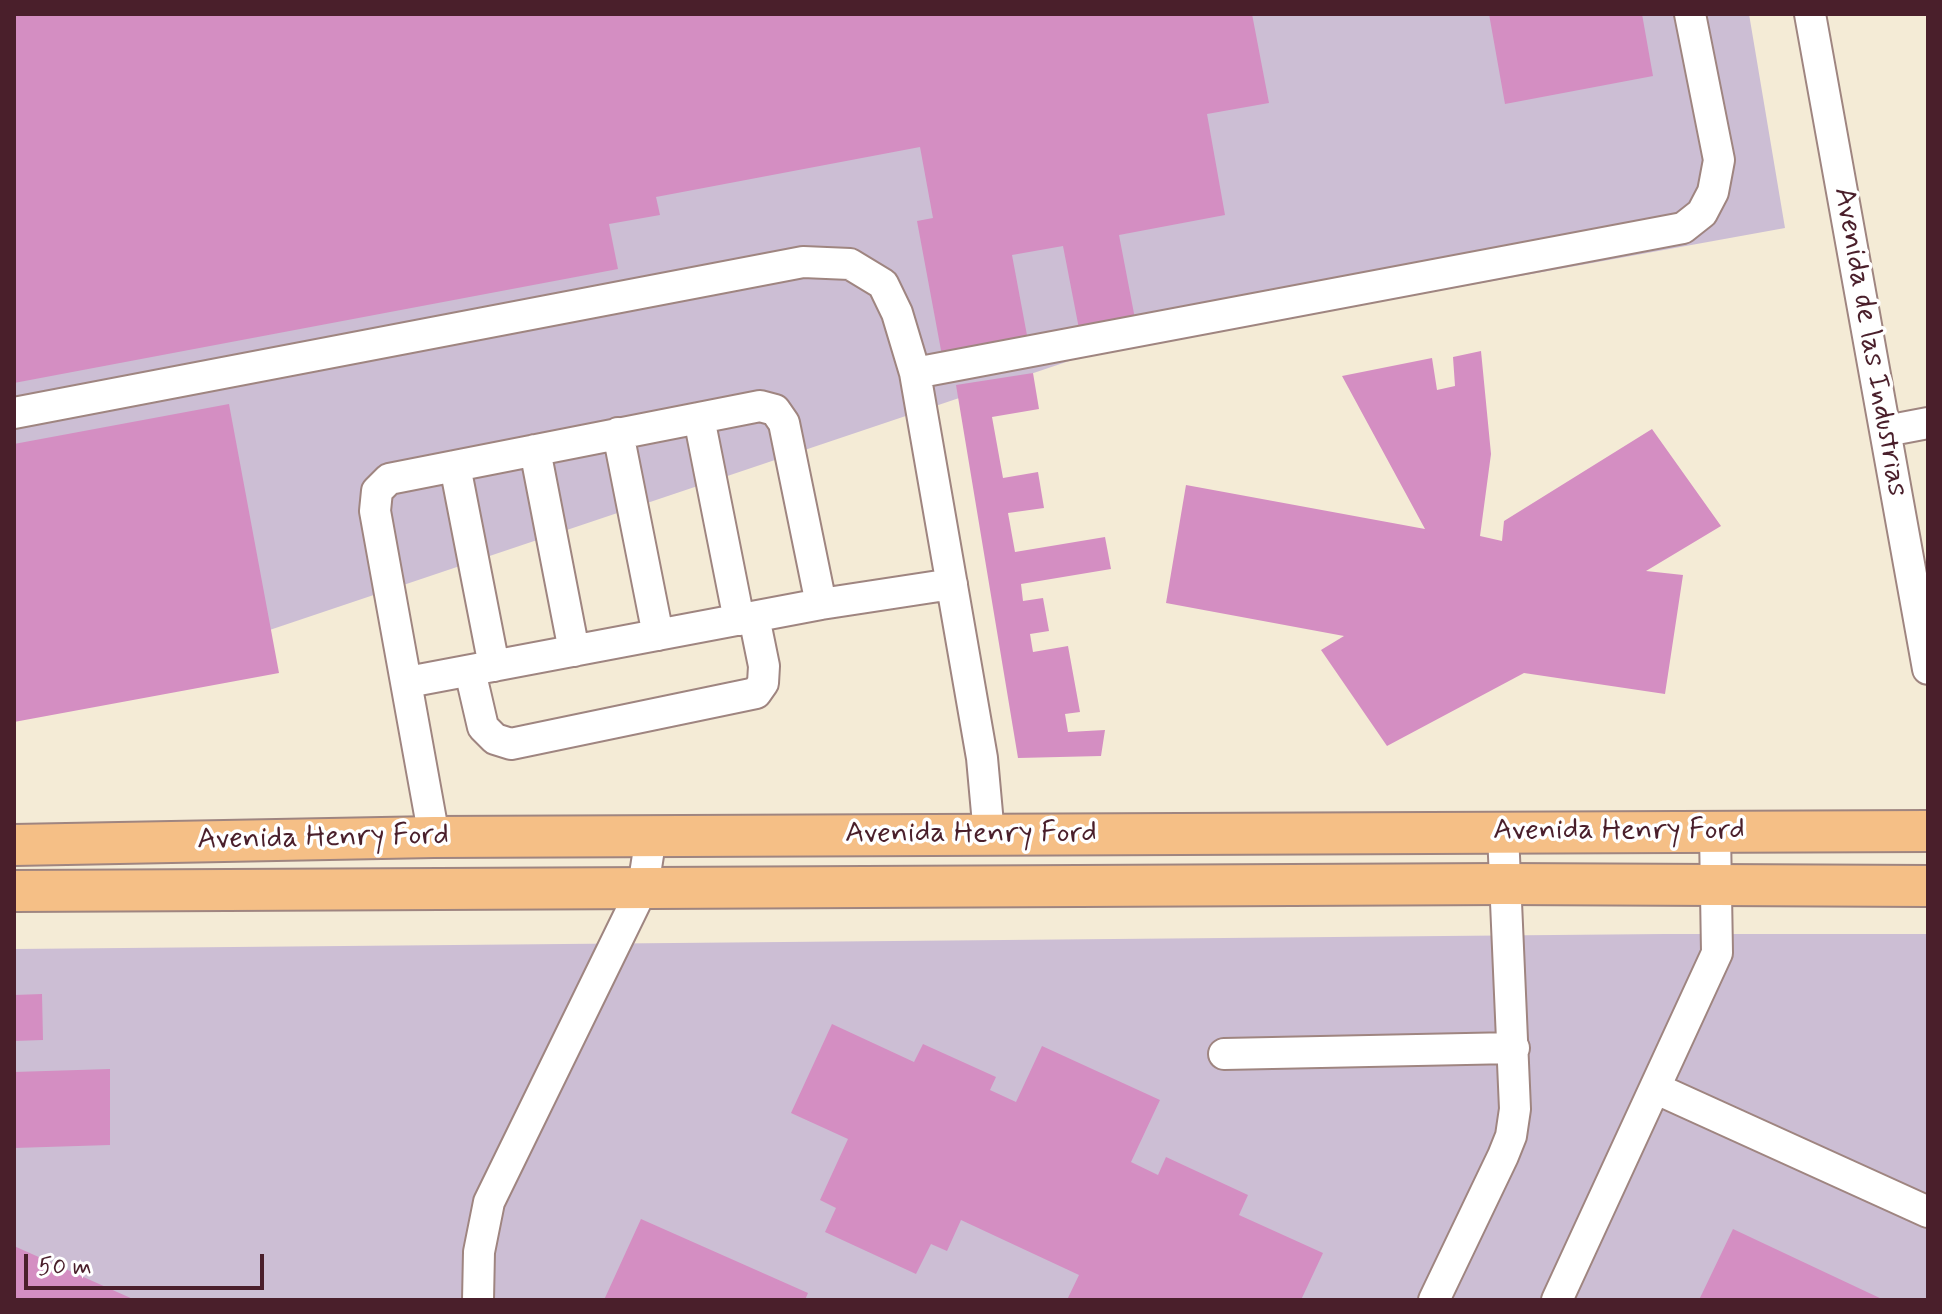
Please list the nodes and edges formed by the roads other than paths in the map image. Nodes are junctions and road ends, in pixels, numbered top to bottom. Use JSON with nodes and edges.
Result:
{"nodes":[{"id":1,"x":1690,"y":14,"type":"edge"},
{"id":2,"x":1810,"y":14,"type":"edge"},
{"id":3,"x":915,"y":373,"type":"junction"},
{"id":4,"x":14,"y":413,"type":"edge"},
{"id":5,"x":699,"y":418,"type":"junction"},
{"id":6,"x":1928,"y":423,"type":"edge"},
{"id":7,"x":1886,"y":431,"type":"junction"},
{"id":8,"x":618,"y":433,"type":"junction"},
{"id":9,"x":535,"y":450,"type":"junction"},
{"id":10,"x":455,"y":466,"type":"junction"},
{"id":11,"x":952,"y":584,"type":"junction"},
{"id":12,"x":821,"y":604,"type":"junction"},
{"id":13,"x":746,"y":618,"type":"junction"},
{"id":14,"x":658,"y":635,"type":"junction"},
{"id":15,"x":574,"y":651,"type":"junction"},
{"id":16,"x":482,"y":668,"type":"junction"},
{"id":17,"x":1928,"y":669,"type":"edge"},
{"id":18,"x":408,"y":682,"type":"junction"},
{"id":19,"x":1928,"y":831,"type":"edge"},
{"id":20,"x":1715,"y":832,"type":"junction"},
{"id":21,"x":1503,"y":833,"type":"junction"},
{"id":22,"x":989,"y":835,"type":"junction"},
{"id":23,"x":651,"y":836,"type":"junction"},
{"id":24,"x":434,"y":837,"type":"junction"},
{"id":25,"x":14,"y":845,"type":"edge"},
{"id":26,"x":1716,"y":883,"type":"junction"},
{"id":27,"x":1504,"y":884,"type":"junction"},
{"id":28,"x":1928,"y":886,"type":"edge"},
{"id":29,"x":643,"y":887,"type":"junction"},
{"id":30,"x":14,"y":891,"type":"edge"},
{"id":31,"x":1514,"y":1048,"type":"junction"},
{"id":32,"x":1224,"y":1054,"type":"dead end"},
{"id":33,"x":1657,"y":1089,"type":"junction"},
{"id":34,"x":1928,"y":1212,"type":"edge"},
{"id":35,"x":478,"y":1300,"type":"edge"},
{"id":36,"x":1434,"y":1300,"type":"edge"},
{"id":37,"x":1557,"y":1300,"type":"edge"}],
"edges":[{"from":1,"to":3,"type":"street"},
{"from":2,"to":7,"type":"street","name":"Avenida de las Industrias"},
{"from":3,"to":4,"type":"street"},
{"from":3,"to":11,"type":"street"},
{"from":5,"to":8,"type":"street"},
{"from":5,"to":12,"type":"street"},
{"from":5,"to":13,"type":"street"},
{"from":6,"to":7,"type":"street"},
{"from":7,"to":17,"type":"street","name":"Avenida de las Industrias"},
{"from":8,"to":9,"type":"street"},
{"from":8,"to":14,"type":"street"},
{"from":9,"to":10,"type":"street"},
{"from":9,"to":15,"type":"street"},
{"from":10,"to":16,"type":"street"},
{"from":10,"to":18,"type":"street"},
{"from":11,"to":12,"type":"street"},
{"from":11,"to":22,"type":"street"},
{"from":12,"to":13,"type":"street"},
{"from":13,"to":14,"type":"street"},
{"from":13,"to":16,"type":"street"},
{"from":14,"to":15,"type":"street"},
{"from":15,"to":16,"type":"street"},
{"from":16,"to":18,"type":"street"},
{"from":18,"to":24,"type":"street"},
{"from":19,"to":20,"type":"main road","name":"Avenida Henry Ford"},
{"from":20,"to":21,"type":"main road","name":"Avenida Henry Ford"},
{"from":20,"to":26,"type":"street"},
{"from":21,"to":22,"type":"main road","name":"Avenida Henry Ford"},
{"from":21,"to":27,"type":"street"},
{"from":22,"to":23,"type":"main road","name":"Avenida Henry Ford"},
{"from":23,"to":24,"type":"main road","name":"Avenida Henry Ford"},
{"from":23,"to":29,"type":"street"},
{"from":24,"to":25,"type":"main road","name":"Avenida Henry Ford"},
{"from":26,"to":27,"type":"main road","name":"Avenida Henry Ford"},
{"from":26,"to":28,"type":"main road","name":"Avenida Henry Ford"},
{"from":26,"to":33,"type":"street"},
{"from":27,"to":29,"type":"main road","name":"Avenida Henry Ford"},
{"from":27,"to":31,"type":"street"},
{"from":29,"to":30,"type":"main road","name":"Avenida Henry Ford"},
{"from":29,"to":35,"type":"street"},
{"from":31,"to":32,"type":"street"},
{"from":31,"to":36,"type":"street"},
{"from":33,"to":34,"type":"street"},
{"from":33,"to":37,"type":"street"}]}
